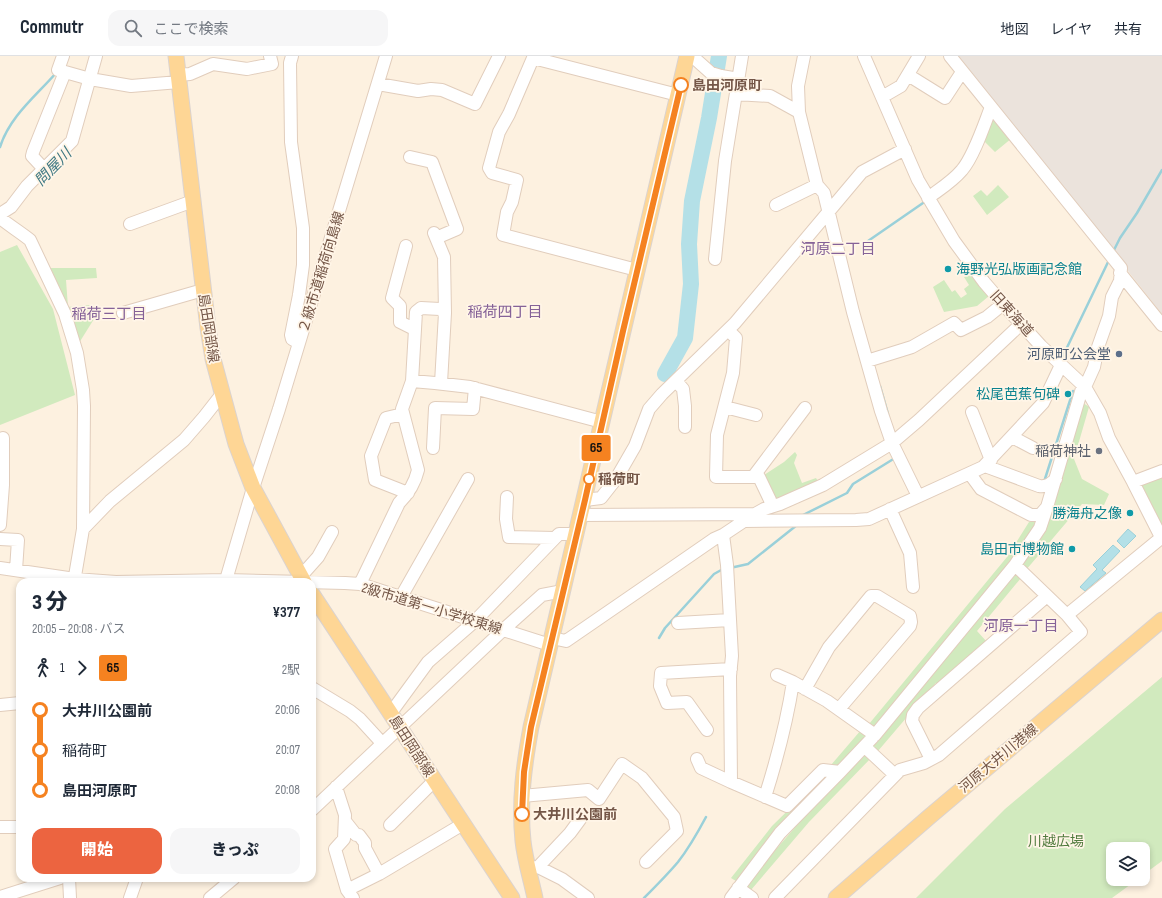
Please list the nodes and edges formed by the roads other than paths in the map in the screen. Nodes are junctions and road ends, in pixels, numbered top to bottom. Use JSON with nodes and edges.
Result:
{"nodes":[{"id":1,"x":64,"y":56,"type":"edge"},
{"id":2,"x":96,"y":56,"type":"edge"},
{"id":3,"x":176,"y":56,"type":"edge"},
{"id":4,"x":270,"y":56,"type":"edge"},
{"id":5,"x":292,"y":56,"type":"edge"},
{"id":6,"x":386,"y":56,"type":"edge"},
{"id":7,"x":498,"y":56,"type":"edge"},
{"id":8,"x":688,"y":56,"type":"edge"},
{"id":9,"x":692,"y":56,"type":"edge"},
{"id":10,"x":742,"y":56,"type":"edge"},
{"id":11,"x":804,"y":56,"type":"edge"},
{"id":12,"x":864,"y":56,"type":"edge"},
{"id":13,"x":919,"y":56,"type":"edge"},
{"id":14,"x":950,"y":56,"type":"edge"},
{"id":15,"x":66,"y":72,"type":"junction"},
{"id":16,"x":962,"y":72,"type":"junction"},
{"id":17,"x":908,"y":75,"type":"junction"},
{"id":18,"x":90,"y":79,"type":"junction"},
{"id":19,"x":178,"y":79,"type":"junction"},
{"id":20,"x":739,"y":79,"type":"junction"},
{"id":21,"x":378,"y":84,"type":"junction"},
{"id":22,"x":736,"y":94,"type":"junction"},
{"id":23,"x":678,"y":95,"type":"junction"},
{"id":24,"x":882,"y":97,"type":"junction"},
{"id":25,"x":991,"y":107,"type":"junction"},
{"id":26,"x":799,"y":112,"type":"junction"},
{"id":27,"x":905,"y":149,"type":"junction"},
{"id":28,"x":410,"y":157,"type":"dead end"},
{"id":29,"x":44,"y":169,"type":"junction"},
{"id":30,"x":817,"y":185,"type":"junction"},
{"id":31,"x":928,"y":198,"type":"junction"},
{"id":32,"x":193,"y":201,"type":"junction"},
{"id":33,"x":776,"y":205,"type":"dead end"},
{"id":34,"x":828,"y":213,"type":"junction"},
{"id":35,"x":0,"y":214,"type":"edge"},
{"id":36,"x":0,"y":218,"type":"edge"},
{"id":37,"x":130,"y":224,"type":"dead end"},
{"id":38,"x":406,"y":246,"type":"dead end"},
{"id":39,"x":715,"y":260,"type":"dead end"},
{"id":40,"x":637,"y":270,"type":"junction"},
{"id":41,"x":1120,"y":273,"type":"junction"},
{"id":42,"x":203,"y":290,"type":"junction"},
{"id":43,"x":1003,"y":304,"type":"junction"},
{"id":44,"x":123,"y":313,"type":"dead end"},
{"id":45,"x":445,"y":313,"type":"junction"},
{"id":46,"x":1021,"y":324,"type":"junction"},
{"id":47,"x":1162,"y":325,"type":"edge"},
{"id":48,"x":414,"y":329,"type":"junction"},
{"id":49,"x":728,"y":330,"type":"junction"},
{"id":50,"x":299,"y":343,"type":"junction"},
{"id":51,"x":867,"y":360,"type":"junction"},
{"id":52,"x":1061,"y":365,"type":"junction"},
{"id":53,"x":676,"y":380,"type":"junction"},
{"id":54,"x":412,"y":381,"type":"junction"},
{"id":55,"x":441,"y":383,"type":"junction"},
{"id":56,"x":1084,"y":386,"type":"junction"},
{"id":57,"x":474,"y":388,"type":"junction"},
{"id":58,"x":222,"y":394,"type":"junction"},
{"id":59,"x":724,"y":407,"type":"junction"},
{"id":60,"x":805,"y":408,"type":"dead end"},
{"id":61,"x":972,"y":412,"type":"dead end"},
{"id":62,"x":403,"y":414,"type":"junction"},
{"id":63,"x":756,"y":414,"type":"dead end"},
{"id":64,"x":602,"y":422,"type":"junction"},
{"id":65,"x":684,"y":427,"type":"dead end"},
{"id":66,"x":1012,"y":437,"type":"junction"},
{"id":67,"x":4,"y":438,"type":"dead end"},
{"id":68,"x":892,"y":443,"type":"junction"},
{"id":69,"x":433,"y":448,"type":"dead end"},
{"id":70,"x":1033,"y":448,"type":"dead end"},
{"id":71,"x":988,"y":463,"type":"junction"},
{"id":72,"x":1162,"y":471,"type":"edge"},
{"id":73,"x":970,"y":474,"type":"junction"},
{"id":74,"x":753,"y":477,"type":"junction"},
{"id":75,"x":468,"y":479,"type":"dead end"},
{"id":76,"x":1056,"y":479,"type":"junction"},
{"id":77,"x":1133,"y":482,"type":"junction"},
{"id":78,"x":254,"y":488,"type":"junction"},
{"id":79,"x":408,"y":493,"type":"junction"},
{"id":80,"x":918,"y":496,"type":"junction"},
{"id":81,"x":507,"y":497,"type":"dead end"},
{"id":82,"x":585,"y":500,"type":"junction"},
{"id":83,"x":771,"y":507,"type":"junction"},
{"id":84,"x":1048,"y":508,"type":"junction"},
{"id":85,"x":890,"y":509,"type":"junction"},
{"id":86,"x":581,"y":515,"type":"junction"},
{"id":87,"x":749,"y":518,"type":"junction"},
{"id":88,"x":0,"y":525,"type":"edge"},
{"id":89,"x":83,"y":530,"type":"junction"},
{"id":90,"x":332,"y":532,"type":"dead end"},
{"id":91,"x":577,"y":534,"type":"junction"},
{"id":92,"x":723,"y":536,"type":"junction"},
{"id":93,"x":0,"y":538,"type":"edge"},
{"id":94,"x":556,"y":538,"type":"junction"},
{"id":95,"x":1162,"y":539,"type":"edge"},
{"id":96,"x":1015,"y":565,"type":"junction"},
{"id":97,"x":0,"y":568,"type":"edge"},
{"id":98,"x":16,"y":570,"type":"junction"},
{"id":99,"x":59,"y":578,"type":"edge"},
{"id":100,"x":75,"y":578,"type":"edge"},
{"id":101,"x":227,"y":578,"type":"edge"},
{"id":102,"x":302,"y":578,"type":"edge"},
{"id":103,"x":304,"y":578,"type":"edge"},
{"id":104,"x":316,"y":581,"type":"edge"},
{"id":105,"x":360,"y":584,"type":"junction"},
{"id":106,"x":913,"y":587,"type":"dead end"},
{"id":107,"x":563,"y":591,"type":"junction"},
{"id":108,"x":1047,"y":596,"type":"junction"},
{"id":109,"x":401,"y":597,"type":"junction"},
{"id":110,"x":316,"y":600,"type":"edge"},
{"id":111,"x":1067,"y":615,"type":"junction"},
{"id":112,"x":730,"y":620,"type":"junction"},
{"id":113,"x":1162,"y":620,"type":"edge"},
{"id":114,"x":475,"y":621,"type":"junction"},
{"id":115,"x":678,"y":623,"type":"dead end"},
{"id":116,"x":503,"y":630,"type":"junction"},
{"id":117,"x":551,"y":641,"type":"junction"},
{"id":118,"x":730,"y":669,"type":"junction"},
{"id":119,"x":777,"y":675,"type":"dead end"},
{"id":120,"x":793,"y":682,"type":"junction"},
{"id":121,"x":805,"y":689,"type":"junction"},
{"id":122,"x":316,"y":690,"type":"edge"},
{"id":123,"x":16,"y":703,"type":"edge"},
{"id":124,"x":0,"y":705,"type":"edge"},
{"id":125,"x":839,"y":709,"type":"junction"},
{"id":126,"x":390,"y":714,"type":"junction"},
{"id":127,"x":399,"y":728,"type":"junction"},
{"id":128,"x":707,"y":730,"type":"dead end"},
{"id":129,"x":875,"y":735,"type":"junction"},
{"id":130,"x":382,"y":743,"type":"junction"},
{"id":131,"x":865,"y":747,"type":"junction"},
{"id":132,"x":697,"y":759,"type":"dead end"},
{"id":133,"x":931,"y":759,"type":"junction"},
{"id":134,"x":840,"y":772,"type":"junction"},
{"id":135,"x":895,"y":775,"type":"junction"},
{"id":136,"x":434,"y":781,"type":"junction"},
{"id":137,"x":731,"y":782,"type":"junction"},
{"id":138,"x":336,"y":787,"type":"junction"},
{"id":139,"x":522,"y":796,"type":"junction"},
{"id":140,"x":765,"y":797,"type":"junction"},
{"id":141,"x":316,"y":806,"type":"edge"},
{"id":142,"x":580,"y":818,"type":"dead end"},
{"id":143,"x":345,"y":821,"type":"junction"},
{"id":144,"x":463,"y":824,"type":"junction"},
{"id":145,"x":390,"y":825,"type":"dead end"},
{"id":146,"x":0,"y":827,"type":"edge"},
{"id":147,"x":16,"y":827,"type":"edge"},
{"id":148,"x":646,"y":862,"type":"dead end"},
{"id":149,"x":533,"y":868,"type":"junction"},
{"id":150,"x":379,"y":874,"type":"junction"},
{"id":151,"x":47,"y":882,"type":"edge"},
{"id":152,"x":69,"y":882,"type":"edge"},
{"id":153,"x":136,"y":882,"type":"edge"},
{"id":154,"x":231,"y":882,"type":"edge"},
{"id":155,"x":738,"y":888,"type":"junction"},
{"id":156,"x":222,"y":894,"type":"edge"},
{"id":157,"x":350,"y":894,"type":"edge"},
{"id":158,"x":0,"y":897,"type":"edge"},
{"id":159,"x":70,"y":898,"type":"edge"},
{"id":160,"x":130,"y":898,"type":"edge"},
{"id":161,"x":210,"y":898,"type":"edge"},
{"id":162,"x":512,"y":898,"type":"edge"},
{"id":163,"x":535,"y":898,"type":"edge"},
{"id":164,"x":588,"y":898,"type":"edge"},
{"id":165,"x":731,"y":898,"type":"edge"},
{"id":166,"x":752,"y":898,"type":"edge"},
{"id":167,"x":775,"y":898,"type":"edge"},
{"id":168,"x":836,"y":898,"type":"edge"}],
"edges":[{"from":1,"to":15,"type":"street"},
{"from":2,"to":18,"type":"street"},
{"from":3,"to":19,"type":"main road","name":"島田岡部線"},
{"from":4,"to":19,"type":"street"},
{"from":5,"to":50,"type":"street"},
{"from":6,"to":21,"type":"street","name":"２級市道稲荷向島線"},
{"from":7,"to":21,"type":"street"},
{"from":8,"to":23,"type":"main road"},
{"from":9,"to":20,"type":"street"},
{"from":10,"to":20,"type":"street"},
{"from":11,"to":26,"type":"street"},
{"from":12,"to":24,"type":"street","name":"旧東海道"},
{"from":13,"to":17,"type":"street"},
{"from":14,"to":16,"type":"street"},
{"from":15,"to":18,"type":"street"},
{"from":15,"to":29,"type":"street"},
{"from":16,"to":17,"type":"street"},
{"from":16,"to":25,"type":"street"},
{"from":17,"to":24,"type":"street"},
{"from":18,"to":19,"type":"street"},
{"from":18,"to":29,"type":"street"},
{"from":19,"to":32,"type":"main road","name":"島田岡部線"},
{"from":20,"to":22,"type":"street"},
{"from":21,"to":50,"type":"street","name":"２級市道稲荷向島線"},
{"from":22,"to":26,"type":"street"},
{"from":22,"to":39,"type":"street"},
{"from":23,"to":40,"type":"main road"},
{"from":23,"to":40,"type":"street"},
{"from":24,"to":27,"type":"street","name":"旧東海道"},
{"from":25,"to":31,"type":"street"},
{"from":25,"to":41,"type":"street"},
{"from":26,"to":30,"type":"street"},
{"from":27,"to":31,"type":"street","name":"旧東海道"},
{"from":27,"to":34,"type":"street"},
{"from":28,"to":45,"type":"street"},
{"from":29,"to":35,"type":"street"},
{"from":30,"to":33,"type":"street"},
{"from":30,"to":34,"type":"street"},
{"from":31,"to":43,"type":"street","name":"旧東海道"},
{"from":32,"to":37,"type":"street"},
{"from":32,"to":42,"type":"main road","name":"島田岡部線"},
{"from":34,"to":49,"type":"street"},
{"from":34,"to":51,"type":"street"},
{"from":36,"to":89,"type":"street"},
{"from":38,"to":48,"type":"street"},
{"from":40,"to":64,"type":"main road"},
{"from":41,"to":47,"type":"street"},
{"from":41,"to":56,"type":"street"},
{"from":42,"to":44,"type":"street"},
{"from":42,"to":58,"type":"main road","name":"島田岡部線"},
{"from":43,"to":46,"type":"street","name":"旧東海道"},
{"from":43,"to":51,"type":"street"},
{"from":45,"to":48,"type":"street"},
{"from":45,"to":55,"type":"street"},
{"from":46,"to":52,"type":"street","name":"旧東海道"},
{"from":46,"to":68,"type":"street"},
{"from":48,"to":54,"type":"street"},
{"from":49,"to":53,"type":"street"},
{"from":49,"to":59,"type":"street"},
{"from":50,"to":78,"type":"street","name":"２級市道稲荷向島線"},
{"from":51,"to":68,"type":"street"},
{"from":52,"to":56,"type":"street","name":"旧東海道"},
{"from":52,"to":66,"type":"street"},
{"from":53,"to":65,"type":"street"},
{"from":53,"to":82,"type":"street"},
{"from":54,"to":55,"type":"street"},
{"from":54,"to":62,"type":"street"},
{"from":55,"to":57,"type":"street"},
{"from":56,"to":76,"type":"street"},
{"from":56,"to":77,"type":"street","name":"旧東海道"},
{"from":57,"to":64,"type":"street"},
{"from":57,"to":69,"type":"street"},
{"from":58,"to":78,"type":"main road","name":"島田岡部線"},
{"from":58,"to":89,"type":"street"},
{"from":59,"to":63,"type":"street"},
{"from":59,"to":74,"type":"street"},
{"from":60,"to":74,"type":"street"},
{"from":61,"to":71,"type":"street"},
{"from":62,"to":79,"type":"street"},
{"from":62,"to":79,"type":"street"},
{"from":64,"to":82,"type":"main road"},
{"from":66,"to":70,"type":"street"},
{"from":66,"to":71,"type":"street"},
{"from":67,"to":88,"type":"street"},
{"from":68,"to":80,"type":"street"},
{"from":68,"to":83,"type":"street"},
{"from":71,"to":73,"type":"street"},
{"from":71,"to":76,"type":"street"},
{"from":72,"to":77,"type":"street"},
{"from":73,"to":80,"type":"street"},
{"from":73,"to":84,"type":"street"},
{"from":74,"to":83,"type":"street"},
{"from":75,"to":109,"type":"street"},
{"from":76,"to":84,"type":"street"},
{"from":77,"to":95,"type":"street","name":"旧東海道"},
{"from":78,"to":101,"type":"street","name":"２級市道稲荷向島線"},
{"from":78,"to":102,"type":"main road","name":"島田岡部線"},
{"from":79,"to":105,"type":"street"},
{"from":80,"to":85,"type":"street"},
{"from":81,"to":94,"type":"street"},
{"from":82,"to":86,"type":"main road"},
{"from":83,"to":87,"type":"street"},
{"from":84,"to":96,"type":"street"},
{"from":85,"to":87,"type":"street"},
{"from":85,"to":106,"type":"street"},
{"from":86,"to":87,"type":"street"},
{"from":86,"to":91,"type":"main road"},
{"from":87,"to":92,"type":"street","name":"2級市道第一小学校東線"},
{"from":89,"to":100,"type":"street"},
{"from":90,"to":103,"type":"street"},
{"from":91,"to":94,"type":"street"},
{"from":91,"to":107,"type":"main road"},
{"from":92,"to":112,"type":"street"},
{"from":92,"to":117,"type":"street","name":"2級市道第一小学校東線"},
{"from":93,"to":98,"type":"street"},
{"from":94,"to":114,"type":"street"},
{"from":95,"to":111,"type":"street"},
{"from":96,"to":108,"type":"street"},
{"from":96,"to":129,"type":"street"},
{"from":97,"to":98,"type":"street","name":"2級市道第一小学校東線"},
{"from":98,"to":99,"type":"street","name":"2級市道第一小学校東線"},
{"from":104,"to":105,"type":"street","name":"2級市道第一小学校東線"},
{"from":105,"to":109,"type":"street","name":"2級市道第一小学校東線"},
{"from":107,"to":116,"type":"street"},
{"from":107,"to":117,"type":"main road"},
{"from":108,"to":111,"type":"street"},
{"from":108,"to":133,"type":"street"},
{"from":109,"to":114,"type":"street","name":"2級市道第一小学校東線"},
{"from":110,"to":126,"type":"main road","name":"島田岡部線"},
{"from":111,"to":133,"type":"street"},
{"from":112,"to":115,"type":"street"},
{"from":112,"to":118,"type":"street"},
{"from":113,"to":168,"type":"main road","name":"河原大井川港線"},
{"from":114,"to":116,"type":"street","name":"2級市道第一小学校東線"},
{"from":114,"to":126,"type":"street"},
{"from":116,"to":117,"type":"street","name":"2級市道第一小学校東線"},
{"from":116,"to":127,"type":"street"},
{"from":117,"to":139,"type":"main road"},
{"from":118,"to":128,"type":"street"},
{"from":118,"to":137,"type":"street"},
{"from":119,"to":120,"type":"street"},
{"from":120,"to":121,"type":"street"},
{"from":120,"to":140,"type":"street"},
{"from":121,"to":125,"type":"street"},
{"from":121,"to":125,"type":"street"},
{"from":122,"to":130,"type":"street"},
{"from":123,"to":124,"type":"street"},
{"from":125,"to":129,"type":"street"},
{"from":126,"to":127,"type":"main road","name":"島田岡部線"},
{"from":127,"to":130,"type":"street"},
{"from":127,"to":136,"type":"main road","name":"島田岡部線"},
{"from":129,"to":131,"type":"street"},
{"from":130,"to":138,"type":"street"},
{"from":131,"to":134,"type":"street"},
{"from":131,"to":135,"type":"street"},
{"from":132,"to":137,"type":"street"},
{"from":133,"to":135,"type":"street"},
{"from":134,"to":140,"type":"street"},
{"from":134,"to":155,"type":"street"},
{"from":135,"to":167,"type":"street"},
{"from":136,"to":144,"type":"main road","name":"島田岡部線"},
{"from":136,"to":145,"type":"street"},
{"from":137,"to":140,"type":"street"},
{"from":138,"to":141,"type":"street"},
{"from":138,"to":143,"type":"street"},
{"from":139,"to":148,"type":"street"},
{"from":139,"to":149,"type":"main road"},
{"from":142,"to":149,"type":"street"},
{"from":143,"to":150,"type":"street"},
{"from":143,"to":157,"type":"street"},
{"from":144,"to":150,"type":"street"},
{"from":144,"to":162,"type":"main road","name":"島田岡部線"},
{"from":146,"to":147,"type":"street"},
{"from":149,"to":163,"type":"main road"},
{"from":149,"to":164,"type":"street"},
{"from":150,"to":157,"type":"street"},
{"from":151,"to":158,"type":"street"},
{"from":152,"to":159,"type":"street"},
{"from":153,"to":160,"type":"street"},
{"from":154,"to":156,"type":"street"},
{"from":155,"to":165,"type":"street"},
{"from":155,"to":166,"type":"street"},
{"from":156,"to":161,"type":"street"}]}
